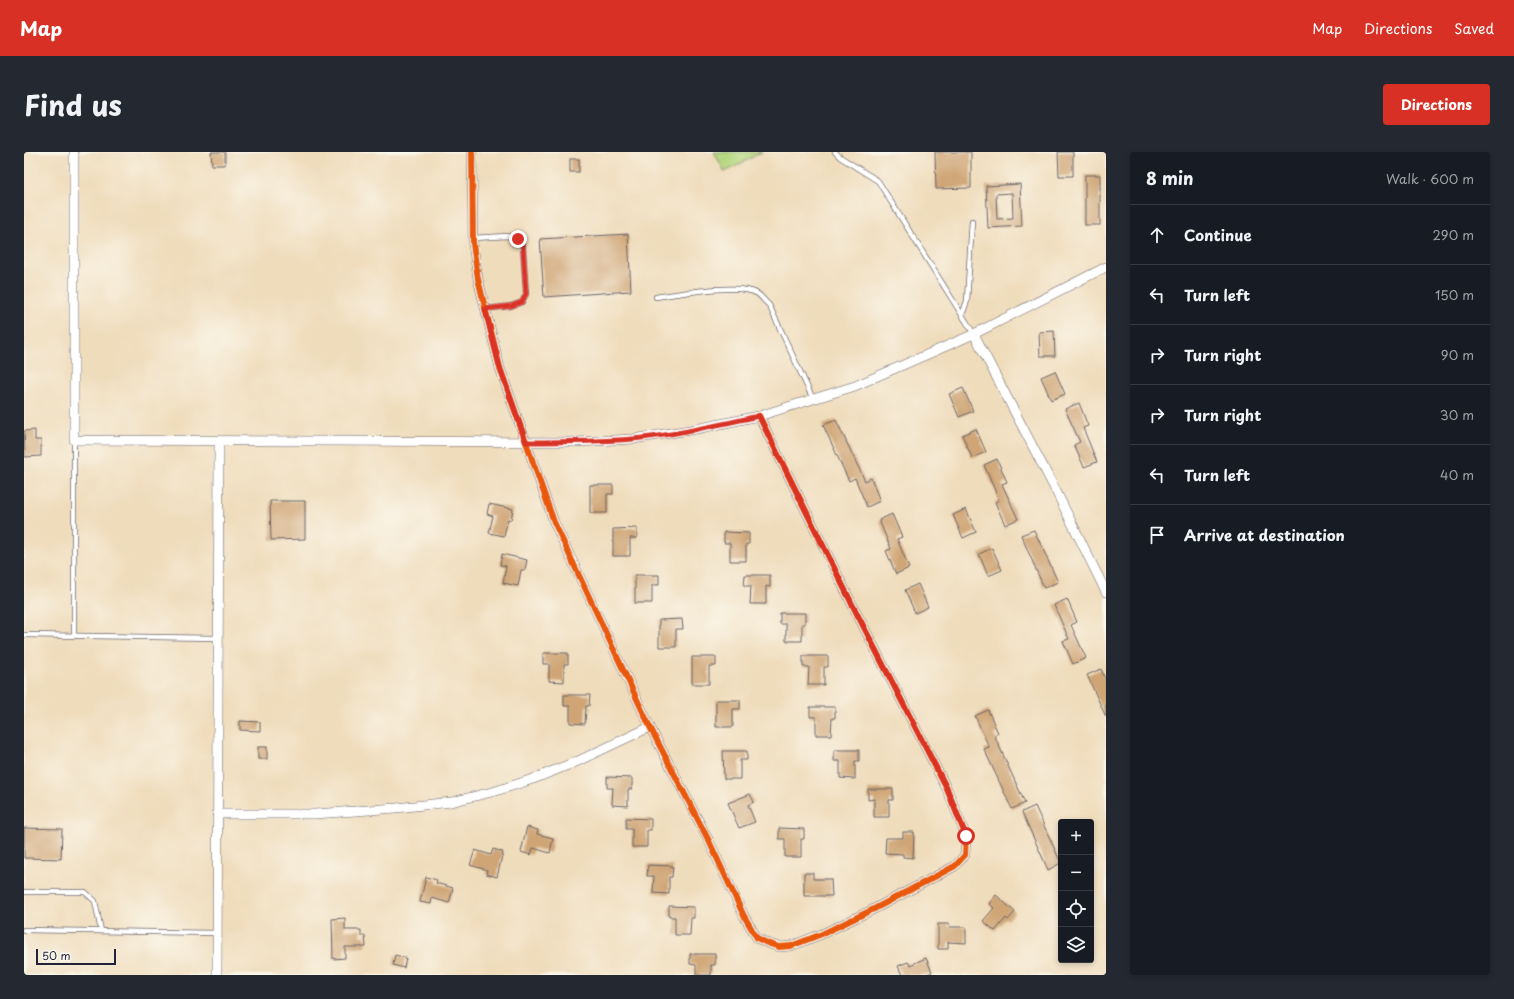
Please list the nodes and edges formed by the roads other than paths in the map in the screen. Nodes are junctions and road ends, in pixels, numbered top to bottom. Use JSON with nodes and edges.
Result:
{"nodes":[{"id":1,"x":74,"y":152,"type":"edge"},
{"id":2,"x":472,"y":152,"type":"edge"},
{"id":3,"x":835,"y":152,"type":"edge"},
{"id":4,"x":972,"y":221,"type":"dead end"},
{"id":5,"x":473,"y":238,"type":"junction"},
{"id":6,"x":1106,"y":267,"type":"edge"},
{"id":7,"x":656,"y":297,"type":"dead end"},
{"id":8,"x":485,"y":309,"type":"junction"},
{"id":9,"x":962,"y":315,"type":"junction"},
{"id":10,"x":974,"y":334,"type":"junction"},
{"id":11,"x":814,"y":399,"type":"junction"},
{"id":12,"x":759,"y":416,"type":"junction"},
{"id":13,"x":74,"y":440,"type":"junction"},
{"id":14,"x":219,"y":442,"type":"junction"},
{"id":15,"x":526,"y":442,"type":"junction"},
{"id":16,"x":1106,"y":592,"type":"edge"},
{"id":17,"x":24,"y":635,"type":"edge"},
{"id":18,"x":74,"y":635,"type":"junction"},
{"id":19,"x":217,"y":638,"type":"junction"},
{"id":20,"x":650,"y":727,"type":"junction"},
{"id":21,"x":217,"y":814,"type":"junction"},
{"id":22,"x":24,"y":892,"type":"edge"},
{"id":23,"x":24,"y":930,"type":"edge"},
{"id":24,"x":101,"y":931,"type":"junction"},
{"id":25,"x":217,"y":933,"type":"junction"},
{"id":26,"x":217,"y":975,"type":"edge"}],
"edges":[{"from":1,"to":13,"type":"street"},
{"from":2,"to":5,"type":"street"},
{"from":3,"to":9,"type":"lane"},
{"from":4,"to":9,"type":"lane"},
{"from":5,"to":8,"type":"street"},
{"from":5,"to":8,"type":"lane"},
{"from":6,"to":10,"type":"street"},
{"from":7,"to":11,"type":"lane"},
{"from":8,"to":15,"type":"street"},
{"from":9,"to":10,"type":"lane"},
{"from":10,"to":11,"type":"street"},
{"from":10,"to":16,"type":"street"},
{"from":11,"to":12,"type":"street"},
{"from":12,"to":15,"type":"street"},
{"from":12,"to":20,"type":"street"},
{"from":13,"to":14,"type":"street"},
{"from":13,"to":18,"type":"lane"},
{"from":14,"to":15,"type":"street"},
{"from":14,"to":19,"type":"street"},
{"from":15,"to":20,"type":"street"},
{"from":17,"to":18,"type":"lane"},
{"from":18,"to":19,"type":"lane"},
{"from":19,"to":21,"type":"street"},
{"from":20,"to":21,"type":"street"},
{"from":21,"to":25,"type":"street"},
{"from":22,"to":24,"type":"lane"},
{"from":23,"to":24,"type":"lane"},
{"from":24,"to":25,"type":"lane"},
{"from":25,"to":26,"type":"street"}]}
